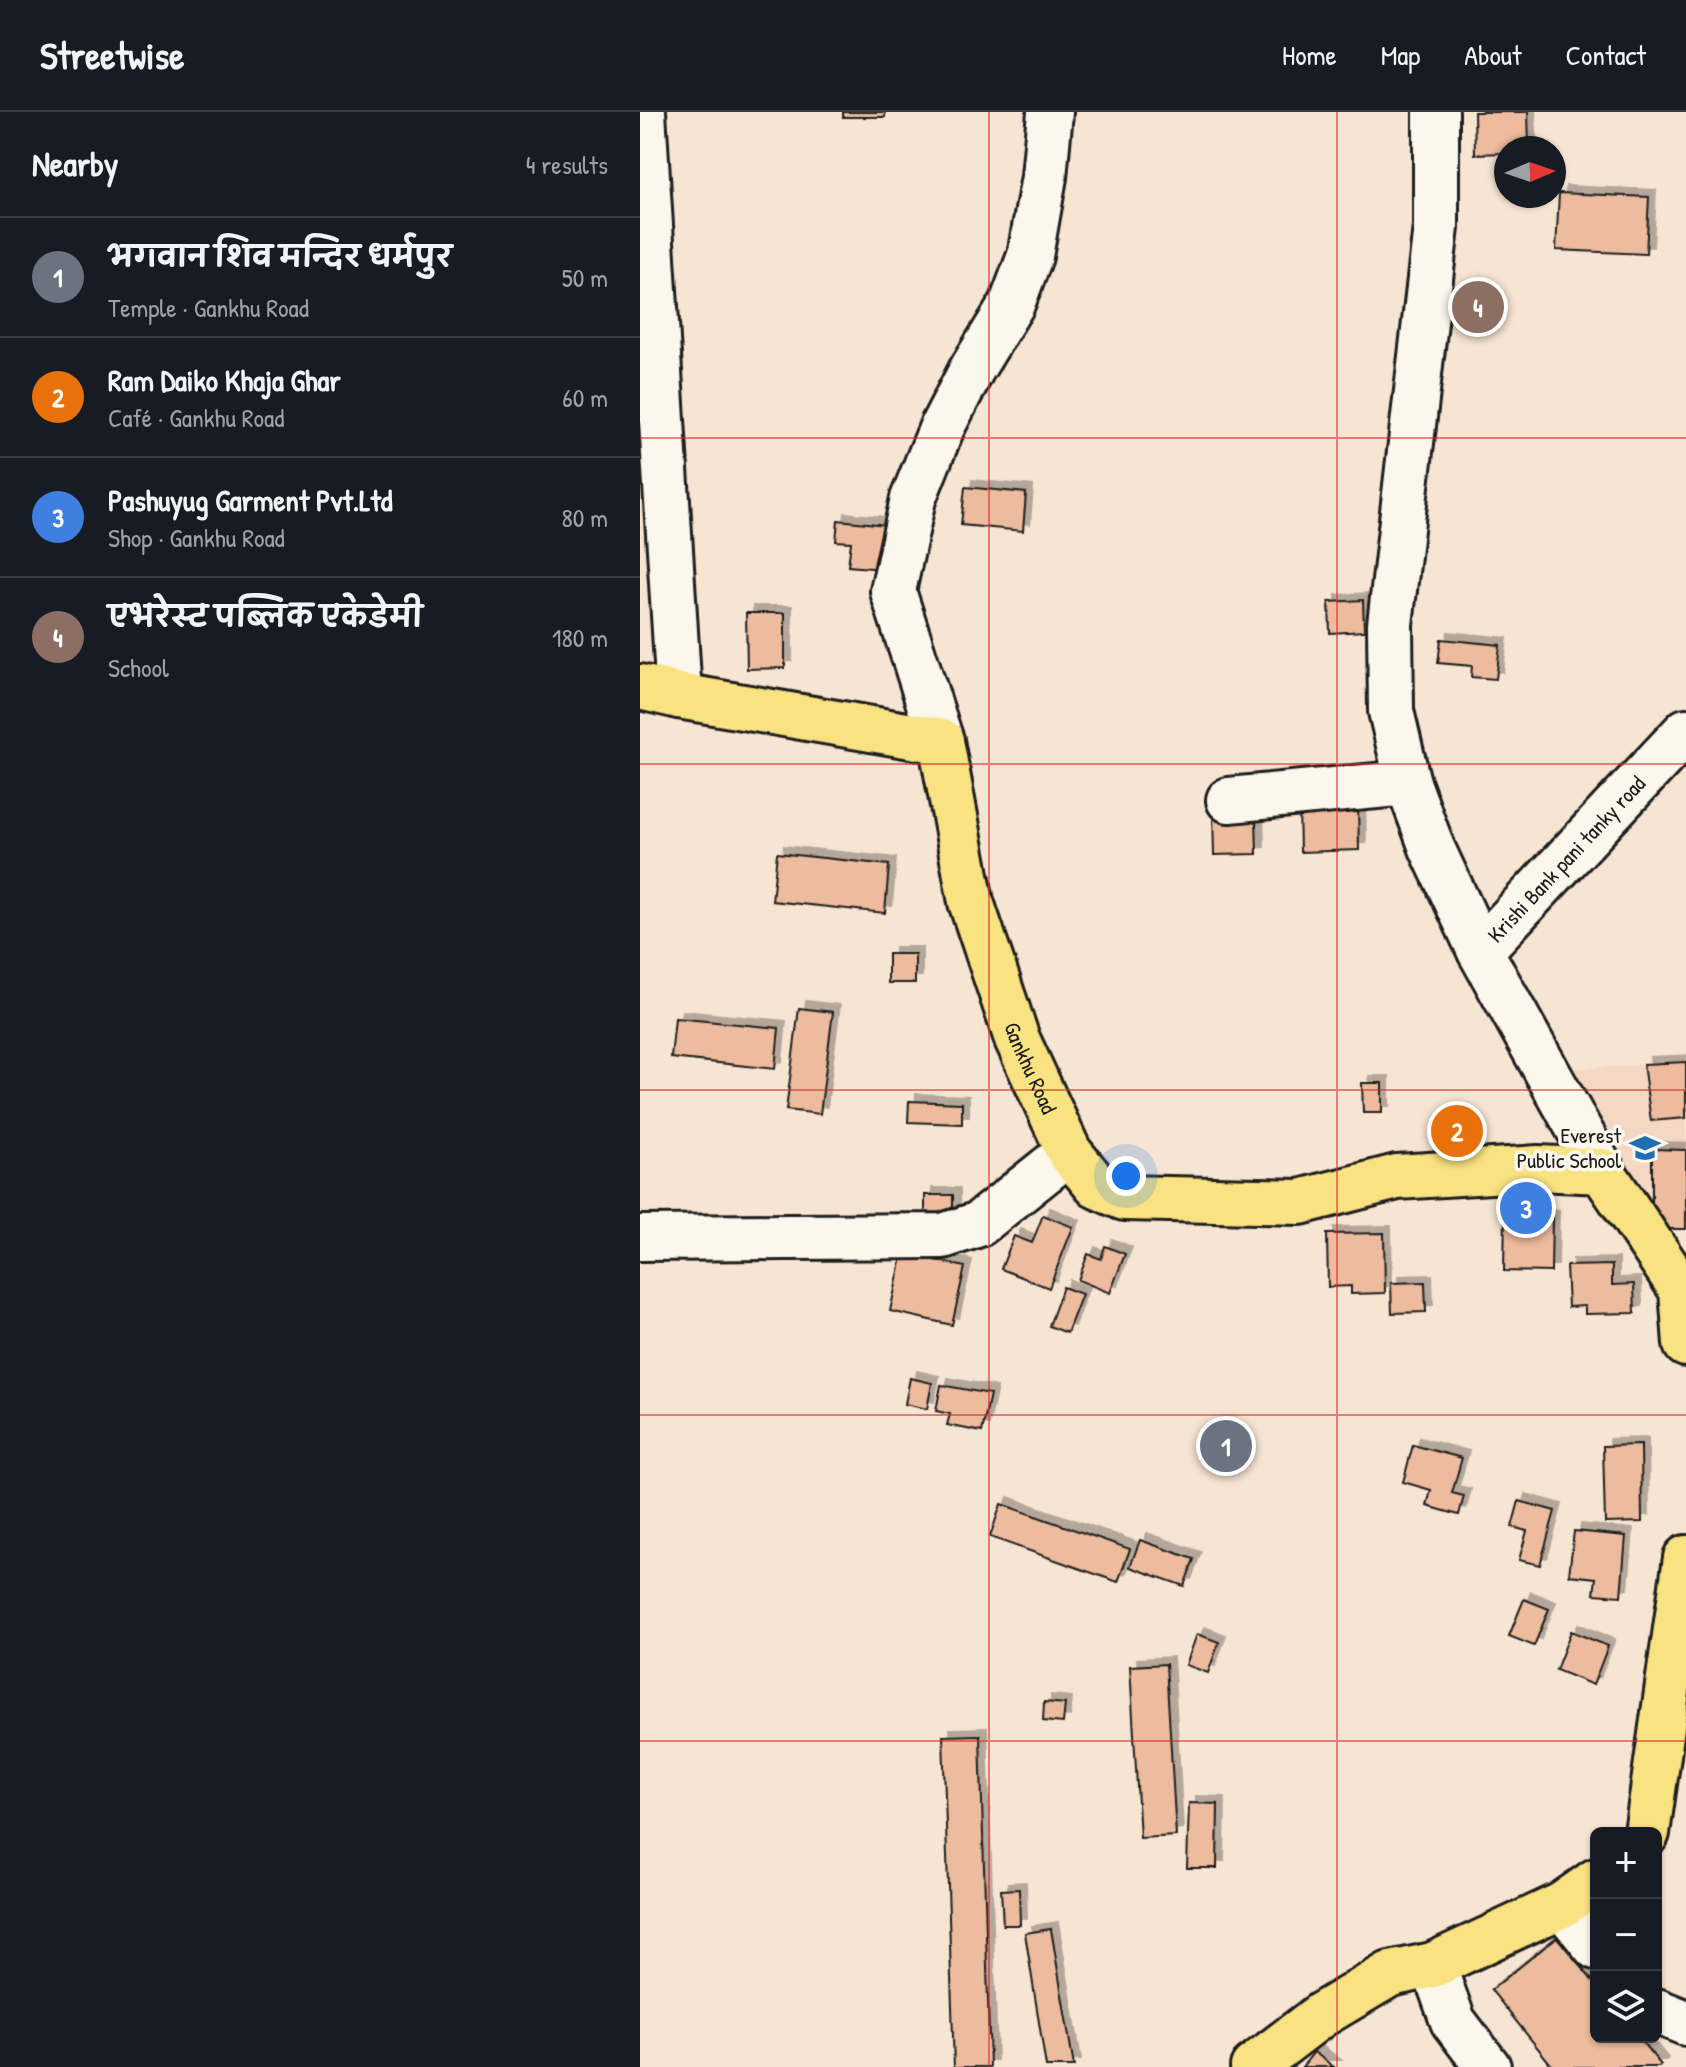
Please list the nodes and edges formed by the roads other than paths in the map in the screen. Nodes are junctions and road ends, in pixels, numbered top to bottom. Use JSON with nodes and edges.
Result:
{"nodes":[{"id":1,"x":643,"y":112,"type":"edge"},
{"id":2,"x":1050,"y":112,"type":"edge"},
{"id":3,"x":1436,"y":112,"type":"edge"},
{"id":4,"x":659,"y":691,"type":"edge"},
{"id":5,"x":1686,"y":731,"type":"edge"},
{"id":6,"x":941,"y":741,"type":"junction"},
{"id":7,"x":1408,"y":783,"type":"junction"},
{"id":8,"x":1229,"y":800,"type":"dead end"},
{"id":9,"x":1480,"y":951,"type":"junction"},
{"id":10,"x":1069,"y":1152,"type":"junction"},
{"id":11,"x":1602,"y":1171,"type":"junction"},
{"id":12,"x":640,"y":1238,"type":"edge"},
{"id":13,"x":1686,"y":1344,"type":"edge"},
{"id":14,"x":1686,"y":1558,"type":"edge"},
{"id":15,"x":1648,"y":1827,"type":"edge"},
{"id":16,"x":1579,"y":1893,"type":"edge"},
{"id":17,"x":1590,"y":1928,"type":"edge"},
{"id":18,"x":1433,"y":1965,"type":"junction"},
{"id":19,"x":1662,"y":2013,"type":"edge"},
{"id":20,"x":1686,"y":2023,"type":"edge"},
{"id":21,"x":1253,"y":2067,"type":"edge"},
{"id":22,"x":1488,"y":2067,"type":"edge"}],
"edges":[{"from":1,"to":4,"type":"street"},
{"from":2,"to":6,"type":"street"},
{"from":3,"to":7,"type":"street"},
{"from":4,"to":6,"type":"main road"},
{"from":5,"to":9,"type":"street","name":"Krishi Bank pani tanky road"},
{"from":6,"to":10,"type":"main road","name":"Gankhu Road"},
{"from":7,"to":8,"type":"street"},
{"from":7,"to":9,"type":"street"},
{"from":9,"to":11,"type":"street"},
{"from":10,"to":11,"type":"main road","name":"Gankhu Road"},
{"from":10,"to":12,"type":"street"},
{"from":11,"to":13,"type":"main road"},
{"from":14,"to":15,"type":"main road"},
{"from":16,"to":17,"type":"street"},
{"from":16,"to":18,"type":"main road"},
{"from":18,"to":21,"type":"main road"},
{"from":18,"to":22,"type":"street"},
{"from":19,"to":20,"type":"street"}]}
